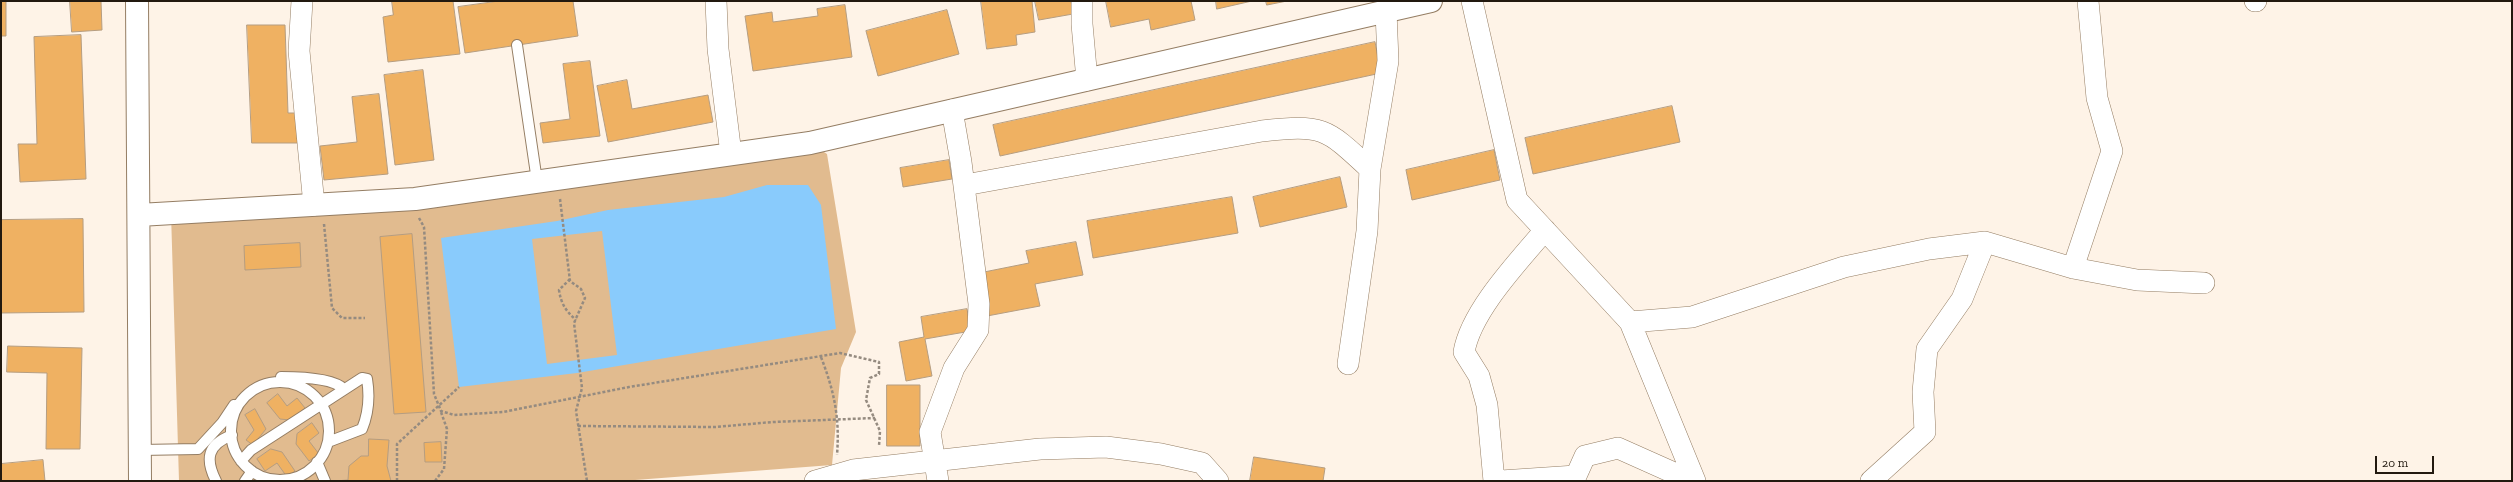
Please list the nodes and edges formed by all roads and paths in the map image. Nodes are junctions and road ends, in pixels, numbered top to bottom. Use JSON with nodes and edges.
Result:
{"nodes":[{"id":1,"x":137,"y":1,"type":"edge"},
{"id":2,"x":302,"y":1,"type":"edge"},
{"id":3,"x":716,"y":1,"type":"edge"},
{"id":4,"x":1082,"y":1,"type":"edge"},
{"id":5,"x":1431,"y":1,"type":"edge"},
{"id":6,"x":1472,"y":1,"type":"edge"},
{"id":7,"x":2088,"y":1,"type":"edge"},
{"id":8,"x":1386,"y":11,"type":"junction"},
{"id":9,"x":517,"y":45,"type":"dead end"},
{"id":10,"x":1087,"y":80,"type":"junction"},
{"id":11,"x":952,"y":110,"type":"junction"},
{"id":12,"x":730,"y":154,"type":"junction"},
{"id":13,"x":1370,"y":169,"type":"junction"},
{"id":14,"x":558,"y":178,"type":"junction"},
{"id":15,"x":537,"y":181,"type":"junction"},
{"id":16,"x":964,"y":185,"type":"junction"},
{"id":17,"x":407,"y":199,"type":"junction"},
{"id":18,"x":314,"y":204,"type":"junction"},
{"id":19,"x":139,"y":215,"type":"junction"},
{"id":20,"x":1545,"y":230,"type":"junction"},
{"id":21,"x":1985,"y":242,"type":"junction"},
{"id":22,"x":2073,"y":268,"type":"junction"},
{"id":23,"x":570,"y":279,"type":"junction"},
{"id":24,"x":2204,"y":283,"type":"dead end"},
{"id":25,"x":365,"y":318,"type":"dead end"},
{"id":26,"x":576,"y":320,"type":"junction"},
{"id":27,"x":1630,"y":322,"type":"junction"},
{"id":28,"x":821,"y":357,"type":"junction"},
{"id":29,"x":1348,"y":364,"type":"dead end"},
{"id":30,"x":459,"y":387,"type":"dead end"},
{"id":31,"x":344,"y":389,"type":"junction"},
{"id":32,"x":580,"y":397,"type":"junction"},
{"id":33,"x":321,"y":405,"type":"junction"},
{"id":34,"x":440,"y":407,"type":"junction"},
{"id":35,"x":441,"y":411,"type":"junction"},
{"id":36,"x":875,"y":418,"type":"junction"},
{"id":37,"x":839,"y":420,"type":"junction"},
{"id":38,"x":578,"y":426,"type":"junction"},
{"id":39,"x":232,"y":435,"type":"junction"},
{"id":40,"x":328,"y":442,"type":"junction"},
{"id":41,"x":140,"y":450,"type":"junction"},
{"id":42,"x":879,"y":450,"type":"dead end"},
{"id":43,"x":241,"y":461,"type":"junction"},
{"id":44,"x":317,"y":462,"type":"junction"},
{"id":45,"x":936,"y":471,"type":"edge"},
{"id":46,"x":252,"y":472,"type":"junction"},
{"id":47,"x":836,"y":475,"type":"junction"},
{"id":48,"x":268,"y":480,"type":"edge"},
{"id":49,"x":140,"y":481,"type":"edge"},
{"id":50,"x":216,"y":481,"type":"edge"},
{"id":51,"x":246,"y":481,"type":"edge"},
{"id":52,"x":325,"y":481,"type":"edge"},
{"id":53,"x":397,"y":481,"type":"edge"},
{"id":54,"x":435,"y":481,"type":"edge"},
{"id":55,"x":587,"y":481,"type":"edge"},
{"id":56,"x":814,"y":481,"type":"edge"},
{"id":57,"x":1218,"y":481,"type":"edge"},
{"id":58,"x":1494,"y":481,"type":"edge"},
{"id":59,"x":1501,"y":481,"type":"edge"},
{"id":60,"x":1693,"y":481,"type":"edge"},
{"id":61,"x":1871,"y":481,"type":"edge"}],
"edges":[{"from":1,"to":19,"type":"street"},
{"from":2,"to":18,"type":"street"},
{"from":3,"to":12,"type":"street"},
{"from":4,"to":10,"type":"street"},
{"from":5,"to":8,"type":"street"},
{"from":6,"to":20,"type":"street"},
{"from":7,"to":22,"type":"street"},
{"from":8,"to":10,"type":"street"},
{"from":8,"to":13,"type":"street"},
{"from":9,"to":15,"type":"lane"},
{"from":10,"to":11,"type":"street"},
{"from":11,"to":12,"type":"street"},
{"from":11,"to":16,"type":"street"},
{"from":12,"to":14,"type":"street"},
{"from":13,"to":16,"type":"street"},
{"from":13,"to":29,"type":"street"},
{"from":14,"to":15,"type":"street"},
{"from":14,"to":23,"type":"path"},
{"from":15,"to":17,"type":"street"},
{"from":16,"to":45,"type":"street"},
{"from":17,"to":18,"type":"street"},
{"from":17,"to":34,"type":"path"},
{"from":18,"to":19,"type":"street"},
{"from":18,"to":25,"type":"path"},
{"from":19,"to":41,"type":"street"},
{"from":20,"to":27,"type":"street"},
{"from":20,"to":58,"type":"street"},
{"from":21,"to":22,"type":"street"},
{"from":21,"to":27,"type":"street"},
{"from":21,"to":61,"type":"street"},
{"from":22,"to":24,"type":"street"},
{"from":23,"to":26,"type":"path"},
{"from":23,"to":26,"type":"path"},
{"from":26,"to":32,"type":"path"},
{"from":27,"to":60,"type":"street"},
{"from":28,"to":32,"type":"path"},
{"from":28,"to":36,"type":"path"},
{"from":28,"to":37,"type":"path"},
{"from":30,"to":34,"type":"path"},
{"from":31,"to":33,"type":"lane"},
{"from":31,"to":40,"type":"lane"},
{"from":31,"to":41,"type":"lane"},
{"from":32,"to":35,"type":"path"},
{"from":32,"to":38,"type":"path"},
{"from":33,"to":39,"type":"lane"},
{"from":33,"to":40,"type":"lane"},
{"from":33,"to":43,"type":"lane"},
{"from":34,"to":35,"type":"path"},
{"from":34,"to":53,"type":"path"},
{"from":35,"to":54,"type":"path"},
{"from":36,"to":37,"type":"path"},
{"from":36,"to":42,"type":"path"},
{"from":37,"to":38,"type":"path"},
{"from":37,"to":47,"type":"path"},
{"from":38,"to":55,"type":"path"},
{"from":39,"to":43,"type":"lane"},
{"from":39,"to":50,"type":"lane"},
{"from":40,"to":44,"type":"lane"},
{"from":41,"to":49,"type":"street"},
{"from":43,"to":46,"type":"lane"},
{"from":44,"to":48,"type":"lane"},
{"from":44,"to":52,"type":"lane"},
{"from":45,"to":47,"type":"street"},
{"from":45,"to":57,"type":"street"},
{"from":46,"to":48,"type":"lane"},
{"from":46,"to":51,"type":"lane"},
{"from":47,"to":56,"type":"street"},
{"from":59,"to":60,"type":"street"}]}
